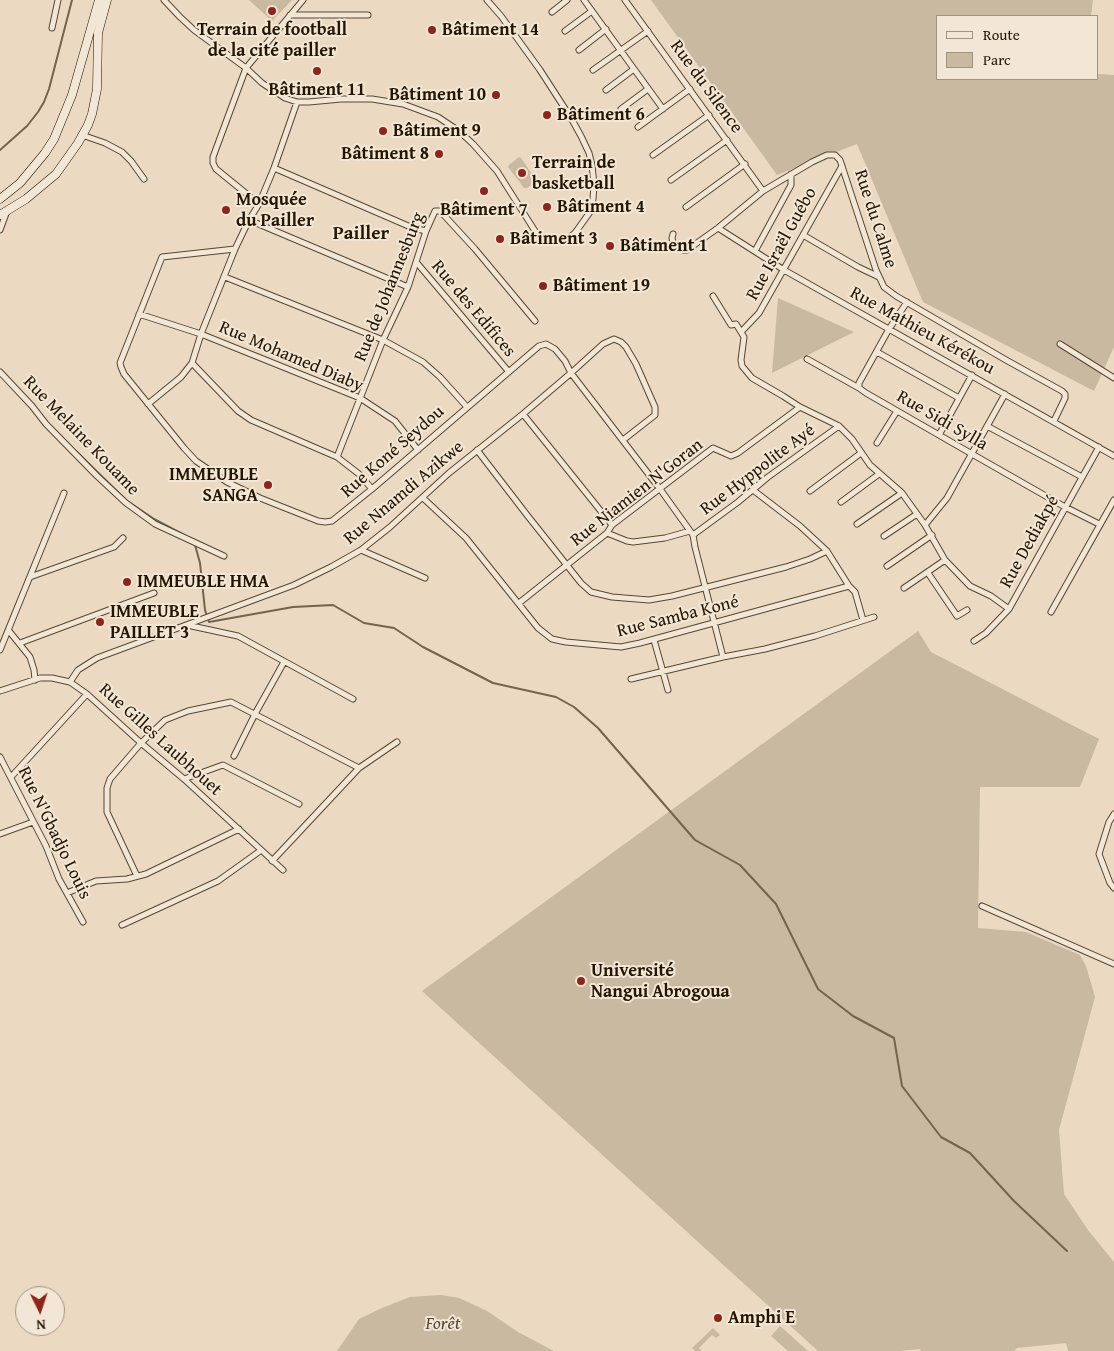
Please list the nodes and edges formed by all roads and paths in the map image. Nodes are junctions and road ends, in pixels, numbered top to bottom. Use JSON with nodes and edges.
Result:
{"nodes":[{"id":1,"x":58,"y":0,"type":"edge"},
{"id":2,"x":99,"y":0,"type":"edge"},
{"id":3,"x":107,"y":0,"type":"edge"},
{"id":4,"x":164,"y":0,"type":"edge"},
{"id":5,"x":303,"y":0,"type":"edge"},
{"id":6,"x":487,"y":0,"type":"edge"},
{"id":7,"x":567,"y":0,"type":"edge"},
{"id":8,"x":584,"y":0,"type":"edge"},
{"id":9,"x":626,"y":0,"type":"edge"},
{"id":10,"x":592,"y":11,"type":"junction"},
{"id":11,"x":552,"y":12,"type":"dead end"},
{"id":12,"x":290,"y":15,"type":"junction"},
{"id":13,"x":368,"y":15,"type":"dead end"},
{"id":14,"x":52,"y":28,"type":"dead end"},
{"id":15,"x":606,"y":29,"type":"junction"},
{"id":16,"x":648,"y":30,"type":"junction"},
{"id":17,"x":565,"y":31,"type":"dead end"},
{"id":18,"x":579,"y":50,"type":"dead end"},
{"id":19,"x":621,"y":50,"type":"junction"},
{"id":20,"x":246,"y":68,"type":"junction"},
{"id":21,"x":634,"y":69,"type":"junction"},
{"id":22,"x":593,"y":70,"type":"dead end"},
{"id":23,"x":648,"y":89,"type":"junction"},
{"id":24,"x":606,"y":90,"type":"dead end"},
{"id":25,"x":690,"y":90,"type":"junction"},
{"id":26,"x":297,"y":102,"type":"junction"},
{"id":27,"x":621,"y":109,"type":"dead end"},
{"id":28,"x":663,"y":109,"type":"junction"},
{"id":29,"x":709,"y":115,"type":"junction"},
{"id":30,"x":638,"y":127,"type":"dead end"},
{"id":31,"x":82,"y":135,"type":"junction"},
{"id":32,"x":727,"y":140,"type":"junction"},
{"id":33,"x":653,"y":155,"type":"dead end"},
{"id":34,"x":745,"y":164,"type":"junction"},
{"id":35,"x":842,"y":166,"type":"junction"},
{"id":36,"x":274,"y":168,"type":"junction"},
{"id":37,"x":791,"y":174,"type":"junction"},
{"id":38,"x":144,"y":179,"type":"dead end"},
{"id":39,"x":671,"y":180,"type":"dead end"},
{"id":40,"x":763,"y":191,"type":"junction"},
{"id":41,"x":0,"y":199,"type":"edge"},
{"id":42,"x":259,"y":204,"type":"junction"},
{"id":43,"x":686,"y":207,"type":"dead end"},
{"id":44,"x":4,"y":213,"type":"edge"},
{"id":45,"x":249,"y":220,"type":"junction"},
{"id":46,"x":718,"y":228,"type":"junction"},
{"id":47,"x":0,"y":230,"type":"edge"},
{"id":48,"x":426,"y":231,"type":"junction"},
{"id":49,"x":673,"y":234,"type":"dead end"},
{"id":50,"x":803,"y":235,"type":"junction"},
{"id":51,"x":235,"y":249,"type":"junction"},
{"id":52,"x":755,"y":251,"type":"junction"},
{"id":53,"x":416,"y":263,"type":"junction"},
{"id":54,"x":784,"y":270,"type":"junction"},
{"id":55,"x":225,"y":277,"type":"junction"},
{"id":56,"x":878,"y":277,"type":"junction"},
{"id":57,"x":408,"y":287,"type":"junction"},
{"id":58,"x":713,"y":296,"type":"dead end"},
{"id":59,"x":907,"y":302,"type":"junction"},
{"id":60,"x":139,"y":314,"type":"junction"},
{"id":61,"x":535,"y":320,"type":"dead end"},
{"id":62,"x":889,"y":329,"type":"junction"},
{"id":63,"x":741,"y":332,"type":"junction"},
{"id":64,"x":201,"y":334,"type":"junction"},
{"id":65,"x":382,"y":340,"type":"junction"},
{"id":66,"x":1060,"y":344,"type":"dead end"},
{"id":67,"x":877,"y":352,"type":"junction"},
{"id":68,"x":808,"y":359,"type":"dead end"},
{"id":69,"x":192,"y":363,"type":"junction"},
{"id":70,"x":0,"y":372,"type":"edge"},
{"id":71,"x":509,"y":372,"type":"junction"},
{"id":72,"x":571,"y":373,"type":"junction"},
{"id":73,"x":972,"y":375,"type":"junction"},
{"id":74,"x":1113,"y":376,"type":"edge"},
{"id":75,"x":859,"y":388,"type":"junction"},
{"id":76,"x":1005,"y":394,"type":"junction"},
{"id":77,"x":360,"y":398,"type":"junction"},
{"id":78,"x":959,"y":398,"type":"junction"},
{"id":79,"x":148,"y":404,"type":"junction"},
{"id":80,"x":467,"y":407,"type":"junction"},
{"id":81,"x":800,"y":407,"type":"junction"},
{"id":82,"x":897,"y":411,"type":"junction"},
{"id":83,"x":522,"y":414,"type":"junction"},
{"id":84,"x":1054,"y":422,"type":"junction"},
{"id":85,"x":839,"y":426,"type":"junction"},
{"id":86,"x":988,"y":426,"type":"junction"},
{"id":87,"x":939,"y":435,"type":"junction"},
{"id":88,"x":623,"y":440,"type":"junction"},
{"id":89,"x":877,"y":443,"type":"dead end"},
{"id":90,"x":1099,"y":447,"type":"junction"},
{"id":91,"x":418,"y":450,"type":"junction"},
{"id":92,"x":477,"y":450,"type":"junction"},
{"id":93,"x":861,"y":453,"type":"junction"},
{"id":94,"x":972,"y":454,"type":"junction"},
{"id":95,"x":1114,"y":456,"type":"edge"},
{"id":96,"x":337,"y":458,"type":"junction"},
{"id":97,"x":879,"y":474,"type":"junction"},
{"id":98,"x":1082,"y":477,"type":"junction"},
{"id":99,"x":372,"y":489,"type":"junction"},
{"id":100,"x":660,"y":489,"type":"junction"},
{"id":101,"x":753,"y":490,"type":"junction"},
{"id":102,"x":810,"y":491,"type":"dead end"},
{"id":103,"x":64,"y":493,"type":"dead end"},
{"id":104,"x":902,"y":493,"type":"junction"},
{"id":105,"x":423,"y":498,"type":"junction"},
{"id":106,"x":1114,"y":500,"type":"edge"},
{"id":107,"x":841,"y":502,"type":"dead end"},
{"id":108,"x":1066,"y":507,"type":"junction"},
{"id":109,"x":917,"y":514,"type":"junction"},
{"id":110,"x":857,"y":524,"type":"dead end"},
{"id":111,"x":1099,"y":524,"type":"junction"},
{"id":112,"x":612,"y":525,"type":"junction"},
{"id":113,"x":925,"y":525,"type":"junction"},
{"id":114,"x":607,"y":533,"type":"junction"},
{"id":115,"x":692,"y":533,"type":"junction"},
{"id":116,"x":932,"y":535,"type":"junction"},
{"id":117,"x":884,"y":536,"type":"dead end"},
{"id":118,"x":123,"y":538,"type":"dead end"},
{"id":119,"x":361,"y":550,"type":"junction"},
{"id":120,"x":826,"y":551,"type":"junction"},
{"id":121,"x":224,"y":556,"type":"dead end"},
{"id":122,"x":945,"y":560,"type":"junction"},
{"id":123,"x":567,"y":565,"type":"junction"},
{"id":124,"x":887,"y":566,"type":"dead end"},
{"id":125,"x":928,"y":573,"type":"junction"},
{"id":126,"x":30,"y":577,"type":"junction"},
{"id":127,"x":425,"y":578,"type":"dead end"},
{"id":128,"x":849,"y":586,"type":"junction"},
{"id":129,"x":706,"y":588,"type":"junction"},
{"id":130,"x":904,"y":588,"type":"dead end"},
{"id":131,"x":154,"y":593,"type":"dead end"},
{"id":132,"x":519,"y":603,"type":"junction"},
{"id":133,"x":1009,"y":608,"type":"junction"},
{"id":134,"x":967,"y":610,"type":"dead end"},
{"id":135,"x":1051,"y":612,"type":"dead end"},
{"id":136,"x":874,"y":618,"type":"dead end"},
{"id":137,"x":863,"y":620,"type":"junction"},
{"id":138,"x":715,"y":624,"type":"junction"},
{"id":139,"x":187,"y":625,"type":"junction"},
{"id":140,"x":9,"y":631,"type":"junction"},
{"id":141,"x":654,"y":640,"type":"junction"},
{"id":142,"x":974,"y":642,"type":"dead end"},
{"id":143,"x":20,"y":643,"type":"junction"},
{"id":144,"x":0,"y":650,"type":"edge"},
{"id":145,"x":723,"y":658,"type":"junction"},
{"id":146,"x":284,"y":662,"type":"junction"},
{"id":147,"x":662,"y":671,"type":"junction"},
{"id":148,"x":631,"y":679,"type":"dead end"},
{"id":149,"x":35,"y":680,"type":"junction"},
{"id":150,"x":70,"y":682,"type":"junction"},
{"id":151,"x":668,"y":690,"type":"dead end"},
{"id":152,"x":0,"y":691,"type":"edge"},
{"id":153,"x":88,"y":694,"type":"junction"},
{"id":154,"x":353,"y":700,"type":"dead end"},
{"id":155,"x":255,"y":714,"type":"junction"},
{"id":156,"x":397,"y":742,"type":"dead end"},
{"id":157,"x":141,"y":743,"type":"junction"},
{"id":158,"x":234,"y":756,"type":"dead end"},
{"id":159,"x":0,"y":757,"type":"edge"},
{"id":160,"x":358,"y":768,"type":"junction"},
{"id":161,"x":11,"y":777,"type":"junction"},
{"id":162,"x":184,"y":779,"type":"junction"},
{"id":163,"x":299,"y":804,"type":"dead end"},
{"id":164,"x":1114,"y":814,"type":"edge"},
{"id":165,"x":33,"y":822,"type":"junction"},
{"id":166,"x":239,"y":829,"type":"junction"},
{"id":167,"x":0,"y":834,"type":"edge"},
{"id":168,"x":260,"y":851,"type":"junction"},
{"id":169,"x":272,"y":861,"type":"junction"},
{"id":170,"x":282,"y":870,"type":"dead end"},
{"id":171,"x":137,"y":876,"type":"junction"},
{"id":172,"x":1114,"y":888,"type":"edge"},
{"id":173,"x":67,"y":893,"type":"junction"},
{"id":174,"x":982,"y":906,"type":"dead end"},
{"id":175,"x":83,"y":922,"type":"dead end"},
{"id":176,"x":122,"y":925,"type":"dead end"},
{"id":177,"x":1114,"y":964,"type":"edge"}],
"edges":[{"from":1,"to":14,"type":"street"},
{"from":2,"to":41,"type":"main road"},
{"from":3,"to":31,"type":"main road"},
{"from":4,"to":20,"type":"street"},
{"from":5,"to":12,"type":"street"},
{"from":6,"to":26,"type":"street"},
{"from":7,"to":11,"type":"street"},
{"from":8,"to":10,"type":"street"},
{"from":9,"to":16,"type":"street","name":"Rue du Silence"},
{"from":10,"to":15,"type":"street"},
{"from":10,"to":17,"type":"street"},
{"from":12,"to":13,"type":"street"},
{"from":12,"to":20,"type":"street"},
{"from":15,"to":18,"type":"street"},
{"from":15,"to":19,"type":"street"},
{"from":16,"to":19,"type":"street"},
{"from":16,"to":25,"type":"street","name":"Rue du Silence"},
{"from":19,"to":21,"type":"street"},
{"from":19,"to":22,"type":"street"},
{"from":20,"to":26,"type":"street"},
{"from":20,"to":42,"type":"street"},
{"from":21,"to":23,"type":"street"},
{"from":21,"to":24,"type":"street"},
{"from":23,"to":27,"type":"street"},
{"from":23,"to":28,"type":"street"},
{"from":25,"to":28,"type":"street"},
{"from":25,"to":29,"type":"street","name":"Rue du Silence"},
{"from":26,"to":36,"type":"street"},
{"from":28,"to":30,"type":"street"},
{"from":29,"to":32,"type":"street","name":"Rue du Silence"},
{"from":29,"to":33,"type":"street"},
{"from":31,"to":38,"type":"street"},
{"from":31,"to":44,"type":"main road"},
{"from":32,"to":34,"type":"street","name":"Rue du Silence"},
{"from":32,"to":39,"type":"street"},
{"from":34,"to":40,"type":"street","name":"Rue du Silence"},
{"from":34,"to":43,"type":"street"},
{"from":35,"to":37,"type":"street","name":"Rue du Calme"},
{"from":35,"to":50,"type":"street","name":"Rue Israël Guébo"},
{"from":35,"to":56,"type":"street","name":"Rue du Calme"},
{"from":36,"to":42,"type":"street"},
{"from":36,"to":48,"type":"street"},
{"from":37,"to":40,"type":"street","name":"Rue du Calme"},
{"from":37,"to":52,"type":"street"},
{"from":40,"to":46,"type":"street","name":"Rue du Calme"},
{"from":42,"to":45,"type":"street"},
{"from":44,"to":47,"type":"street"},
{"from":45,"to":51,"type":"street"},
{"from":45,"to":57,"type":"street"},
{"from":46,"to":49,"type":"street","name":"Rue du Calme"},
{"from":46,"to":52,"type":"street","name":"Rue Mathieu Kérékou"},
{"from":48,"to":53,"type":"street","name":"Rue de Johannesburg"},
{"from":48,"to":61,"type":"street","name":"Rue de Johannesburg"},
{"from":50,"to":54,"type":"street","name":"Rue Israël Guébo"},
{"from":50,"to":56,"type":"street"},
{"from":51,"to":55,"type":"street"},
{"from":51,"to":60,"type":"street","name":"Rue Koné Seydou"},
{"from":52,"to":54,"type":"street","name":"Rue Mathieu Kérékou"},
{"from":53,"to":57,"type":"street","name":"Rue de Johannesburg"},
{"from":53,"to":71,"type":"street","name":"Rue des Edifices"},
{"from":54,"to":62,"type":"street","name":"Rue Mathieu Kérékou"},
{"from":54,"to":63,"type":"street","name":"Rue Israël Guébo"},
{"from":55,"to":64,"type":"street"},
{"from":55,"to":65,"type":"street"},
{"from":56,"to":59,"type":"street","name":"Rue du Calme"},
{"from":57,"to":65,"type":"street","name":"Rue de Johannesburg"},
{"from":58,"to":63,"type":"street"},
{"from":59,"to":62,"type":"street"},
{"from":59,"to":84,"type":"street","name":"Rue du Calme"},
{"from":60,"to":64,"type":"street","name":"Rue Mohamed Diaby"},
{"from":60,"to":79,"type":"street","name":"Rue Koné Seydou"},
{"from":62,"to":67,"type":"street"},
{"from":62,"to":73,"type":"street","name":"Rue Mathieu Kérékou"},
{"from":63,"to":81,"type":"street"},
{"from":64,"to":69,"type":"street"},
{"from":64,"to":77,"type":"street","name":"Rue Mohamed Diaby"},
{"from":65,"to":77,"type":"street","name":"Rue de Johannesburg"},
{"from":65,"to":80,"type":"street"},
{"from":66,"to":74,"type":"street"},
{"from":67,"to":75,"type":"street"},
{"from":67,"to":78,"type":"street"},
{"from":68,"to":75,"type":"street","name":"Rue Sidi Sylla"},
{"from":69,"to":79,"type":"street"},
{"from":69,"to":96,"type":"street"},
{"from":70,"to":121,"type":"street","name":"Rue Melaine Kouame"},
{"from":71,"to":72,"type":"street","name":"Rue Koné Seydou"},
{"from":71,"to":80,"type":"street","name":"Rue Koné Seydou"},
{"from":72,"to":83,"type":"street","name":"Rue Nnamdi Azikwe"},
{"from":72,"to":88,"type":"street","name":"Rue Koné Seydou"},
{"from":72,"to":88,"type":"street","name":"Rue Nnamdi Azikwe"},
{"from":73,"to":76,"type":"street","name":"Rue Mathieu Kérékou"},
{"from":73,"to":78,"type":"street"},
{"from":75,"to":82,"type":"street","name":"Rue Sidi Sylla"},
{"from":76,"to":84,"type":"street","name":"Rue Mathieu Kérékou"},
{"from":76,"to":86,"type":"street"},
{"from":77,"to":91,"type":"street","name":"Rue Mohamed Diaby"},
{"from":77,"to":96,"type":"street","name":"Rue de Johannesburg"},
{"from":78,"to":87,"type":"street"},
{"from":79,"to":99,"type":"street","name":"Rue Koné Seydou"},
{"from":80,"to":91,"type":"street","name":"Rue Koné Seydou"},
{"from":81,"to":85,"type":"street"},
{"from":81,"to":100,"type":"street","name":"Rue Niamien N'Goran"},
{"from":82,"to":87,"type":"street","name":"Rue Sidi Sylla"},
{"from":82,"to":89,"type":"street"},
{"from":83,"to":92,"type":"street","name":"Rue Nnamdi Azikwe"},
{"from":83,"to":112,"type":"street"},
{"from":84,"to":90,"type":"street","name":"Rue Mathieu Kérékou"},
{"from":85,"to":93,"type":"street"},
{"from":85,"to":101,"type":"street","name":"Rue Hyppolite Ayé"},
{"from":86,"to":94,"type":"street"},
{"from":86,"to":98,"type":"street"},
{"from":87,"to":94,"type":"street","name":"Rue Sidi Sylla"},
{"from":88,"to":100,"type":"street","name":"Rue Koné Seydou"},
{"from":90,"to":95,"type":"street","name":"Rue Mathieu Kérékou"},
{"from":90,"to":98,"type":"street","name":"Rue Dediakpé"},
{"from":91,"to":99,"type":"street","name":"Rue Koné Seydou"},
{"from":92,"to":105,"type":"street","name":"Rue Nnamdi Azikwe"},
{"from":92,"to":123,"type":"street"},
{"from":93,"to":97,"type":"street"},
{"from":93,"to":102,"type":"street"},
{"from":94,"to":108,"type":"street","name":"Rue Sidi Sylla"},
{"from":94,"to":113,"type":"street"},
{"from":96,"to":99,"type":"street"},
{"from":97,"to":104,"type":"street"},
{"from":97,"to":107,"type":"street"},
{"from":98,"to":108,"type":"street","name":"Rue Dediakpé"},
{"from":100,"to":112,"type":"street","name":"Rue Niamien N'Goran"},
{"from":100,"to":115,"type":"street","name":"Rue Koné Seydou"},
{"from":101,"to":115,"type":"street","name":"Rue Hyppolite Ayé"},
{"from":101,"to":120,"type":"street"},
{"from":103,"to":126,"type":"street"},
{"from":104,"to":109,"type":"street"},
{"from":104,"to":110,"type":"street"},
{"from":105,"to":119,"type":"street","name":"Rue Nnamdi Azikwe"},
{"from":105,"to":132,"type":"street","name":"Rue Samba Koné"},
{"from":106,"to":111,"type":"street"},
{"from":108,"to":111,"type":"street","name":"Rue Sidi Sylla"},
{"from":108,"to":133,"type":"street","name":"Rue Dediakpé"},
{"from":109,"to":113,"type":"street"},
{"from":109,"to":117,"type":"street"},
{"from":111,"to":135,"type":"street"},
{"from":112,"to":114,"type":"street","name":"Rue Niamien N'Goran"},
{"from":113,"to":116,"type":"street"},
{"from":114,"to":115,"type":"street"},
{"from":114,"to":123,"type":"street","name":"Rue Niamien N'Goran"},
{"from":115,"to":129,"type":"street","name":"Rue Koné Seydou"},
{"from":116,"to":122,"type":"street"},
{"from":116,"to":124,"type":"street"},
{"from":118,"to":126,"type":"street"},
{"from":119,"to":127,"type":"street"},
{"from":119,"to":139,"type":"street","name":"Rue Nnamdi Azikwe"},
{"from":120,"to":128,"type":"street"},
{"from":120,"to":129,"type":"street"},
{"from":122,"to":125,"type":"street"},
{"from":122,"to":133,"type":"street"},
{"from":123,"to":129,"type":"street"},
{"from":123,"to":132,"type":"street","name":"Rue Niamien N'Goran"},
{"from":125,"to":130,"type":"street"},
{"from":125,"to":134,"type":"street"},
{"from":126,"to":140,"type":"street"},
{"from":128,"to":137,"type":"street"},
{"from":128,"to":138,"type":"street","name":"Rue Samba Koné"},
{"from":129,"to":138,"type":"street","name":"Rue Koné Seydou"},
{"from":131,"to":143,"type":"street"},
{"from":132,"to":141,"type":"street","name":"Rue Samba Koné"},
{"from":133,"to":142,"type":"street","name":"Rue Dediakpé"},
{"from":136,"to":137,"type":"street"},
{"from":137,"to":145,"type":"street"},
{"from":138,"to":141,"type":"street","name":"Rue Samba Koné"},
{"from":138,"to":145,"type":"street","name":"Rue Koné Seydou"},
{"from":139,"to":146,"type":"street"},
{"from":139,"to":150,"type":"street","name":"Rue Nnamdi Azikwe"},
{"from":140,"to":143,"type":"street"},
{"from":140,"to":144,"type":"street"},
{"from":141,"to":147,"type":"street"},
{"from":143,"to":149,"type":"street"},
{"from":145,"to":147,"type":"street"},
{"from":146,"to":154,"type":"street"},
{"from":146,"to":155,"type":"street"},
{"from":147,"to":148,"type":"street"},
{"from":147,"to":151,"type":"street"},
{"from":149,"to":150,"type":"street","name":"Rue Gilles Laubhouet"},
{"from":149,"to":152,"type":"street","name":"Rue Gilles Laubhouet"},
{"from":150,"to":153,"type":"street","name":"Rue Gilles Laubhouet"},
{"from":153,"to":157,"type":"street","name":"Rue Gilles Laubhouet"},
{"from":153,"to":161,"type":"street"},
{"from":155,"to":157,"type":"street"},
{"from":155,"to":158,"type":"street"},
{"from":155,"to":160,"type":"street"},
{"from":156,"to":160,"type":"street"},
{"from":157,"to":162,"type":"street","name":"Rue Gilles Laubhouet"},
{"from":157,"to":171,"type":"street"},
{"from":159,"to":161,"type":"street","name":"Rue N'Gbadjo Louis"},
{"from":160,"to":169,"type":"street"},
{"from":161,"to":165,"type":"street","name":"Rue N'Gbadjo Louis"},
{"from":162,"to":163,"type":"street"},
{"from":162,"to":166,"type":"street","name":"Rue Gilles Laubhouet"},
{"from":164,"to":172,"type":"street"},
{"from":165,"to":167,"type":"street"},
{"from":165,"to":173,"type":"street","name":"Rue N'Gbadjo Louis"},
{"from":166,"to":168,"type":"street","name":"Rue Gilles Laubhouet"},
{"from":166,"to":171,"type":"street"},
{"from":168,"to":169,"type":"street","name":"Rue Gilles Laubhouet"},
{"from":168,"to":176,"type":"street"},
{"from":169,"to":170,"type":"street","name":"Rue Gilles Laubhouet"},
{"from":171,"to":173,"type":"street"},
{"from":173,"to":175,"type":"street","name":"Rue N'Gbadjo Louis"},
{"from":174,"to":177,"type":"street"}]}
